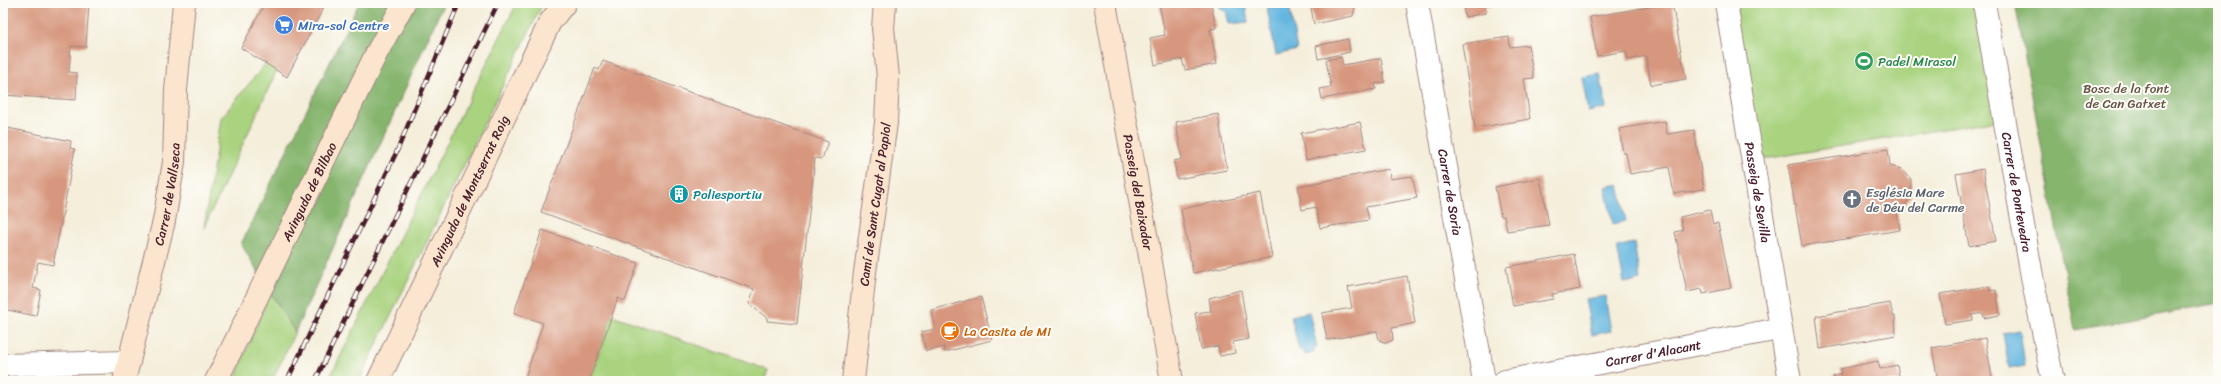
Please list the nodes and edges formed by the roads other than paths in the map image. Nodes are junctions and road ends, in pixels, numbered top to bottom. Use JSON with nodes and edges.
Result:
{"nodes":[{"id":1,"x":184,"y":3,"type":"edge"},
{"id":2,"x":404,"y":3,"type":"edge"},
{"id":3,"x":565,"y":3,"type":"edge"},
{"id":4,"x":868,"y":3,"type":"edge"},
{"id":5,"x":885,"y":3,"type":"edge"},
{"id":6,"x":1105,"y":3,"type":"edge"},
{"id":7,"x":1416,"y":3,"type":"edge"},
{"id":8,"x":1726,"y":3,"type":"edge"},
{"id":9,"x":1984,"y":3,"type":"edge"},
{"id":10,"x":883,"y":28,"type":"junction"},
{"id":11,"x":1779,"y":329,"type":"junction"},
{"id":12,"x":3,"y":365,"type":"edge"},
{"id":13,"x":126,"y":372,"type":"edge"},
{"id":14,"x":216,"y":381,"type":"edge"},
{"id":15,"x":378,"y":381,"type":"edge"},
{"id":16,"x":854,"y":381,"type":"edge"},
{"id":17,"x":1172,"y":381,"type":"edge"},
{"id":18,"x":1484,"y":381,"type":"edge"},
{"id":19,"x":1505,"y":381,"type":"edge"},
{"id":20,"x":1790,"y":381,"type":"edge"},
{"id":21,"x":2054,"y":381,"type":"edge"}],
"edges":[{"from":1,"to":13,"type":"street","name":"Carrer de Vallseca"},
{"from":2,"to":14,"type":"street","name":"Avinguda de Bilbao"},
{"from":3,"to":15,"type":"street","name":"Avinguda de Montserrat Roig"},
{"from":4,"to":10,"type":"street","name":"Camí de Sant Cugat al Papiol"},
{"from":5,"to":10,"type":"street","name":"Camí de Sant Cugat al Papiol"},
{"from":6,"to":17,"type":"street","name":"Passeig del Baixador"},
{"from":7,"to":18,"type":"street","name":"Carrer de Soria"},
{"from":8,"to":11,"type":"street","name":"Passeig de Sevilla"},
{"from":9,"to":21,"type":"street","name":"Carrer de Pontevedra"},
{"from":10,"to":16,"type":"street","name":"Camí de Sant Cugat al Papiol"},
{"from":11,"to":19,"type":"street","name":"Carrer d'Alacant"},
{"from":11,"to":20,"type":"street","name":"Passeig de Sevilla"},
{"from":12,"to":13,"type":"street"}]}
